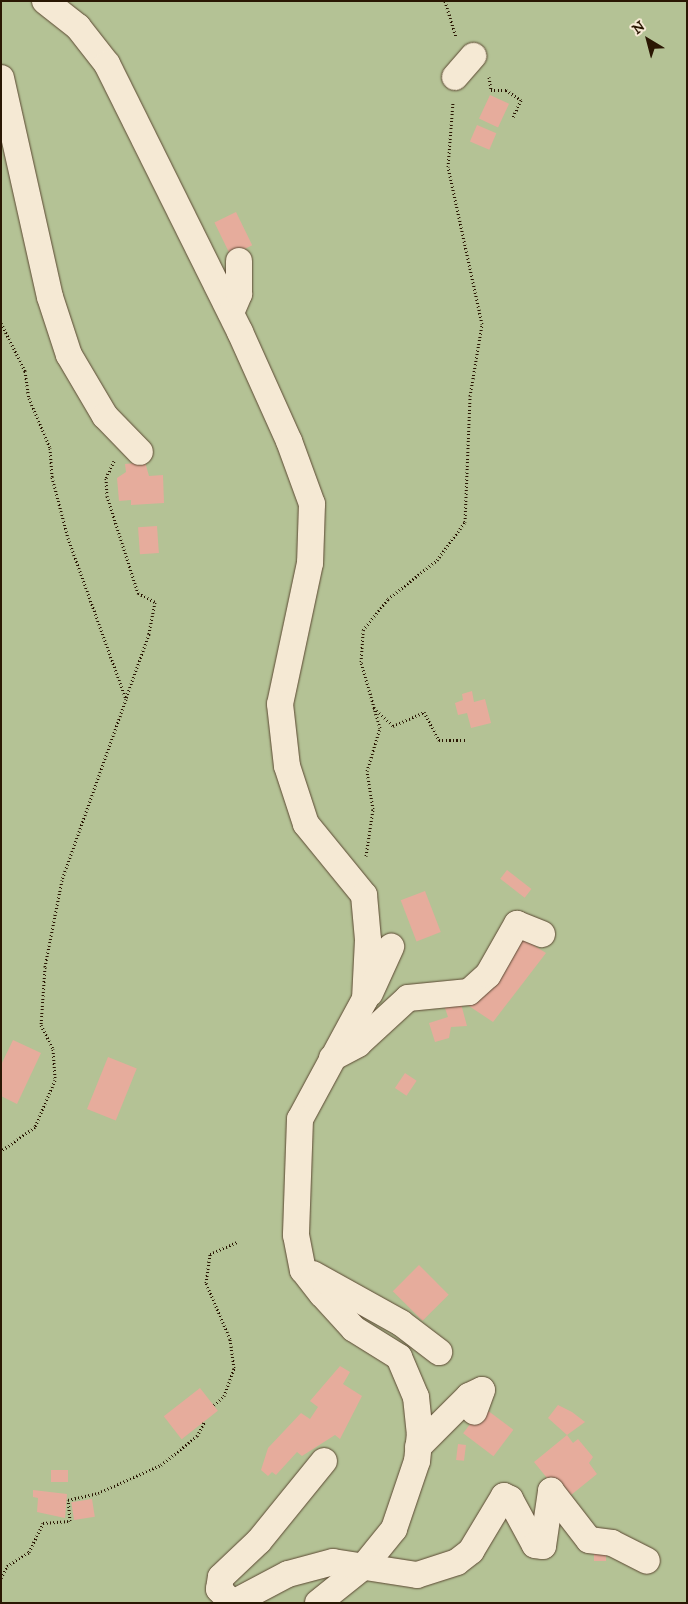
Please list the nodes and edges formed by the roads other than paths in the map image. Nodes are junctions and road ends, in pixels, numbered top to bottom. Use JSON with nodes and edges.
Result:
{"nodes":[{"id":1,"x":46,"y":1,"type":"edge"},
{"id":2,"x":473,"y":56,"type":"road end"},
{"id":3,"x":455,"y":77,"type":"road end"},
{"id":4,"x":1,"y":78,"type":"edge"},
{"id":5,"x":239,"y":261,"type":"dead end"},
{"id":6,"x":230,"y":313,"type":"junction"},
{"id":7,"x":136,"y":446,"type":"road end"},
{"id":8,"x":542,"y":934,"type":"dead end"},
{"id":9,"x":391,"y":947,"type":"dead end"},
{"id":10,"x":365,"y":999,"type":"junction"},
{"id":11,"x":330,"y":1060,"type":"junction"},
{"id":12,"x":303,"y":1270,"type":"junction"},
{"id":13,"x":438,"y":1352,"type":"dead end"},
{"id":14,"x":474,"y":1412,"type":"dead end"},
{"id":15,"x":418,"y":1447,"type":"junction"},
{"id":16,"x":324,"y":1462,"type":"dead end"},
{"id":17,"x":646,"y":1561,"type":"dead end"},
{"id":18,"x":364,"y":1566,"type":"junction"},
{"id":19,"x":232,"y":1603,"type":"edge"},
{"id":20,"x":318,"y":1603,"type":"edge"}],
"edges":[{"from":1,"to":6,"type":"street"},
{"from":2,"to":3,"type":"street"},
{"from":4,"to":7,"type":"street"},
{"from":5,"to":6,"type":"street"},
{"from":6,"to":10,"type":"street"},
{"from":8,"to":11,"type":"street"},
{"from":9,"to":10,"type":"street"},
{"from":10,"to":11,"type":"street"},
{"from":11,"to":12,"type":"street"},
{"from":12,"to":13,"type":"street"},
{"from":12,"to":15,"type":"street"},
{"from":14,"to":15,"type":"street"},
{"from":15,"to":18,"type":"street"},
{"from":16,"to":19,"type":"street"},
{"from":17,"to":18,"type":"street"},
{"from":18,"to":19,"type":"street"},
{"from":18,"to":20,"type":"street"}]}
